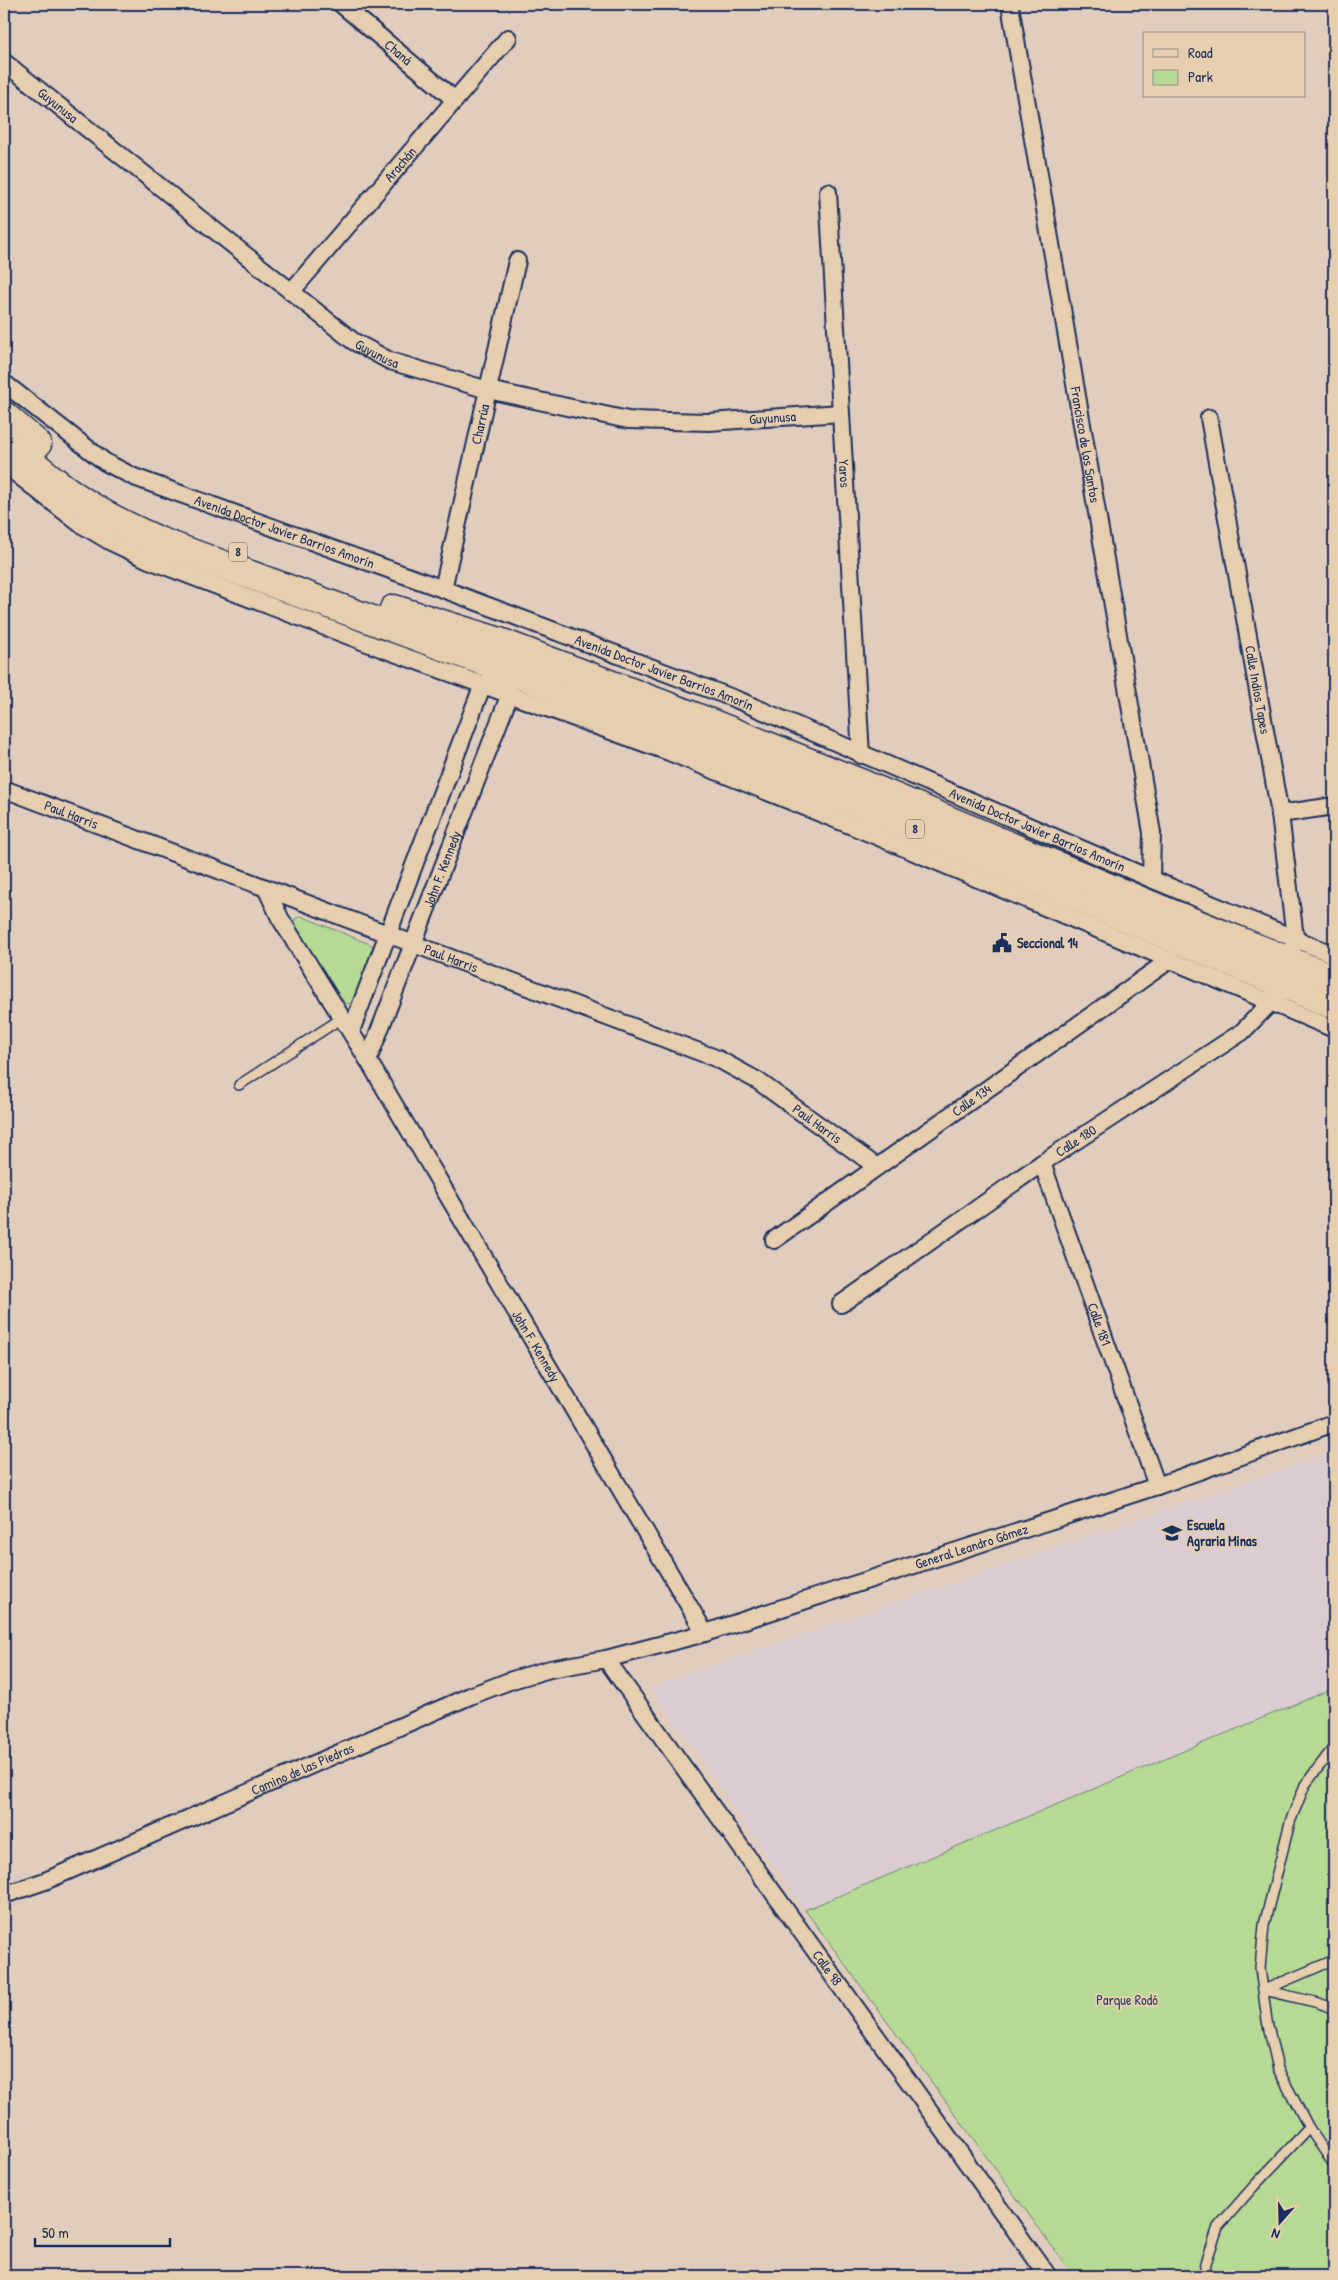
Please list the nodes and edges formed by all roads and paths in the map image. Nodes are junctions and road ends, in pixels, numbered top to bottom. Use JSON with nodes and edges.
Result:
{"nodes":[{"id":1,"x":341,"y":4,"type":"edge"},
{"id":2,"x":1011,"y":11,"type":"dead end"},
{"id":3,"x":508,"y":38,"type":"dead end"},
{"id":4,"x":4,"y":62,"type":"edge"},
{"id":5,"x":455,"y":100,"type":"junction"},
{"id":6,"x":828,"y":192,"type":"dead end"},
{"id":7,"x":517,"y":261,"type":"dead end"},
{"id":8,"x":291,"y":292,"type":"junction"},
{"id":9,"x":4,"y":383,"type":"edge"},
{"id":10,"x":488,"y":390,"type":"junction"},
{"id":11,"x":841,"y":413,"type":"junction"},
{"id":12,"x":4,"y":416,"type":"edge"},
{"id":13,"x":1209,"y":418,"type":"dead end"},
{"id":14,"x":4,"y":439,"type":"edge"},
{"id":15,"x":4,"y":464,"type":"edge"},
{"id":16,"x":443,"y":589,"type":"junction"},
{"id":17,"x":508,"y":672,"type":"junction"},
{"id":18,"x":483,"y":684,"type":"junction"},
{"id":19,"x":861,"y":754,"type":"junction"},
{"id":20,"x":4,"y":789,"type":"edge"},
{"id":21,"x":1334,"y":806,"type":"edge"},
{"id":22,"x":1280,"y":814,"type":"junction"},
{"id":23,"x":1150,"y":879,"type":"junction"},
{"id":24,"x":266,"y":888,"type":"junction"},
{"id":25,"x":388,"y":934,"type":"junction"},
{"id":26,"x":414,"y":944,"type":"junction"},
{"id":27,"x":1334,"y":956,"type":"edge"},
{"id":28,"x":1171,"y":959,"type":"junction"},
{"id":29,"x":1285,"y":971,"type":"junction"},
{"id":30,"x":1334,"y":979,"type":"edge"},
{"id":31,"x":1334,"y":1004,"type":"edge"},
{"id":32,"x":347,"y":1025,"type":"junction"},
{"id":33,"x":1334,"y":1028,"type":"edge"},
{"id":34,"x":368,"y":1060,"type":"junction"},
{"id":35,"x":238,"y":1085,"type":"dead end"},
{"id":36,"x":1042,"y":1163,"type":"junction"},
{"id":37,"x":877,"y":1166,"type":"junction"},
{"id":38,"x":774,"y":1240,"type":"dead end"},
{"id":39,"x":842,"y":1304,"type":"dead end"},
{"id":40,"x":1334,"y":1423,"type":"edge"},
{"id":41,"x":1157,"y":1486,"type":"junction"},
{"id":42,"x":705,"y":1633,"type":"junction"},
{"id":43,"x":606,"y":1659,"type":"junction"},
{"id":44,"x":1334,"y":1747,"type":"edge"},
{"id":45,"x":4,"y":1895,"type":"edge"},
{"id":46,"x":1334,"y":1960,"type":"edge"},
{"id":47,"x":1264,"y":1990,"type":"junction"},
{"id":48,"x":1334,"y":2010,"type":"edge"},
{"id":49,"x":1309,"y":2128,"type":"junction"},
{"id":50,"x":1334,"y":2165,"type":"edge"},
{"id":51,"x":1048,"y":2276,"type":"edge"},
{"id":52,"x":1204,"y":2276,"type":"edge"}],
"edges":[{"from":1,"to":5,"type":"street","name":"Chaná"},
{"from":2,"to":23,"type":"street","name":"Francisco de los Santos"},
{"from":3,"to":5,"type":"street","name":"Arachán"},
{"from":4,"to":8,"type":"street","name":"Guyunusa"},
{"from":5,"to":8,"type":"street","name":"Arachán"},
{"from":6,"to":11,"type":"street","name":"Yaros"},
{"from":7,"to":10,"type":"street","name":"Charrúa"},
{"from":8,"to":10,"type":"street","name":"Guyunusa"},
{"from":9,"to":16,"type":"street","name":"Avenida Doctor Javier Barrios Amorín"},
{"from":10,"to":11,"type":"street","name":"Guyunusa"},
{"from":10,"to":16,"type":"street","name":"Charrúa"},
{"from":11,"to":19,"type":"street","name":"Yaros"},
{"from":12,"to":17,"type":"highway","name":"Avenida Doctor Javier Barrios Amorín","number":"8"},
{"from":13,"to":22,"type":"street","name":"Calle Indios Tapes"},
{"from":14,"to":17,"type":"highway","name":"Avenida Doctor Javier Barrios Amorín","number":"8"},
{"from":15,"to":18,"type":"street","name":"Avenida Doctor Javier Barrios Amorín"},
{"from":16,"to":19,"type":"street","name":"Avenida Doctor Javier Barrios Amorín"},
{"from":17,"to":18,"type":"street","name":"Avenida Doctor Javier Barrios Amorín"},
{"from":17,"to":26,"type":"street","name":"John F. Kennedy"},
{"from":17,"to":28,"type":"street","name":"Avenida Doctor Javier Barrios Amorín"},
{"from":17,"to":29,"type":"highway","name":"Avenida Doctor Javier Barrios Amorín","number":"8"},
{"from":18,"to":25,"type":"street","name":"John F. Kennedy"},
{"from":19,"to":23,"type":"street","name":"Avenida Doctor Javier Barrios Amorín"},
{"from":20,"to":24,"type":"street","name":"Paul Harris"},
{"from":21,"to":22,"type":"street"},
{"from":22,"to":29,"type":"street","name":"Calle Indios Tapes"},
{"from":23,"to":29,"type":"street","name":"Avenida Doctor Javier Barrios Amorín"},
{"from":24,"to":25,"type":"street","name":"Paul Harris"},
{"from":24,"to":32,"type":"street","name":"John F. Kennedy"},
{"from":25,"to":26,"type":"street","name":"Paul Harris"},
{"from":25,"to":32,"type":"street","name":"John F. Kennedy"},
{"from":26,"to":34,"type":"street","name":"John F. Kennedy"},
{"from":26,"to":37,"type":"street","name":"Paul Harris"},
{"from":27,"to":29,"type":"street","name":"Avenida Doctor Javier Barrios Amorín"},
{"from":28,"to":29,"type":"street","name":"Avenida Doctor Javier Barrios Amorín"},
{"from":28,"to":37,"type":"street","name":"Calle 134"},
{"from":29,"to":30,"type":"highway","name":"Avenida Doctor Javier Barrios Amorín","number":"8"},
{"from":29,"to":31,"type":"highway","name":"Avenida Doctor Javier Barrios Amorín","number":"8"},
{"from":29,"to":33,"type":"street","name":"Avenida Doctor Javier Barrios Amorín"},
{"from":29,"to":36,"type":"street","name":"Calle 180"},
{"from":32,"to":34,"type":"street","name":"John F. Kennedy"},
{"from":32,"to":35,"type":"lane"},
{"from":34,"to":42,"type":"street","name":"John F. Kennedy"},
{"from":36,"to":39,"type":"street","name":"Calle 180"},
{"from":36,"to":41,"type":"street","name":"Calle 181"},
{"from":37,"to":38,"type":"street","name":"Calle 134"},
{"from":40,"to":41,"type":"street","name":"General Leandro Gómez"},
{"from":41,"to":42,"type":"street","name":"General Leandro Gómez"},
{"from":42,"to":43,"type":"street","name":"General Leandro Gómez"},
{"from":43,"to":45,"type":"street","name":"Camino de las Piedras"},
{"from":43,"to":51,"type":"street","name":"Calle 98"},
{"from":44,"to":47,"type":"lane"},
{"from":46,"to":47,"type":"lane"},
{"from":47,"to":48,"type":"lane"},
{"from":47,"to":49,"type":"lane"},
{"from":49,"to":50,"type":"lane"},
{"from":49,"to":52,"type":"lane"}]}
